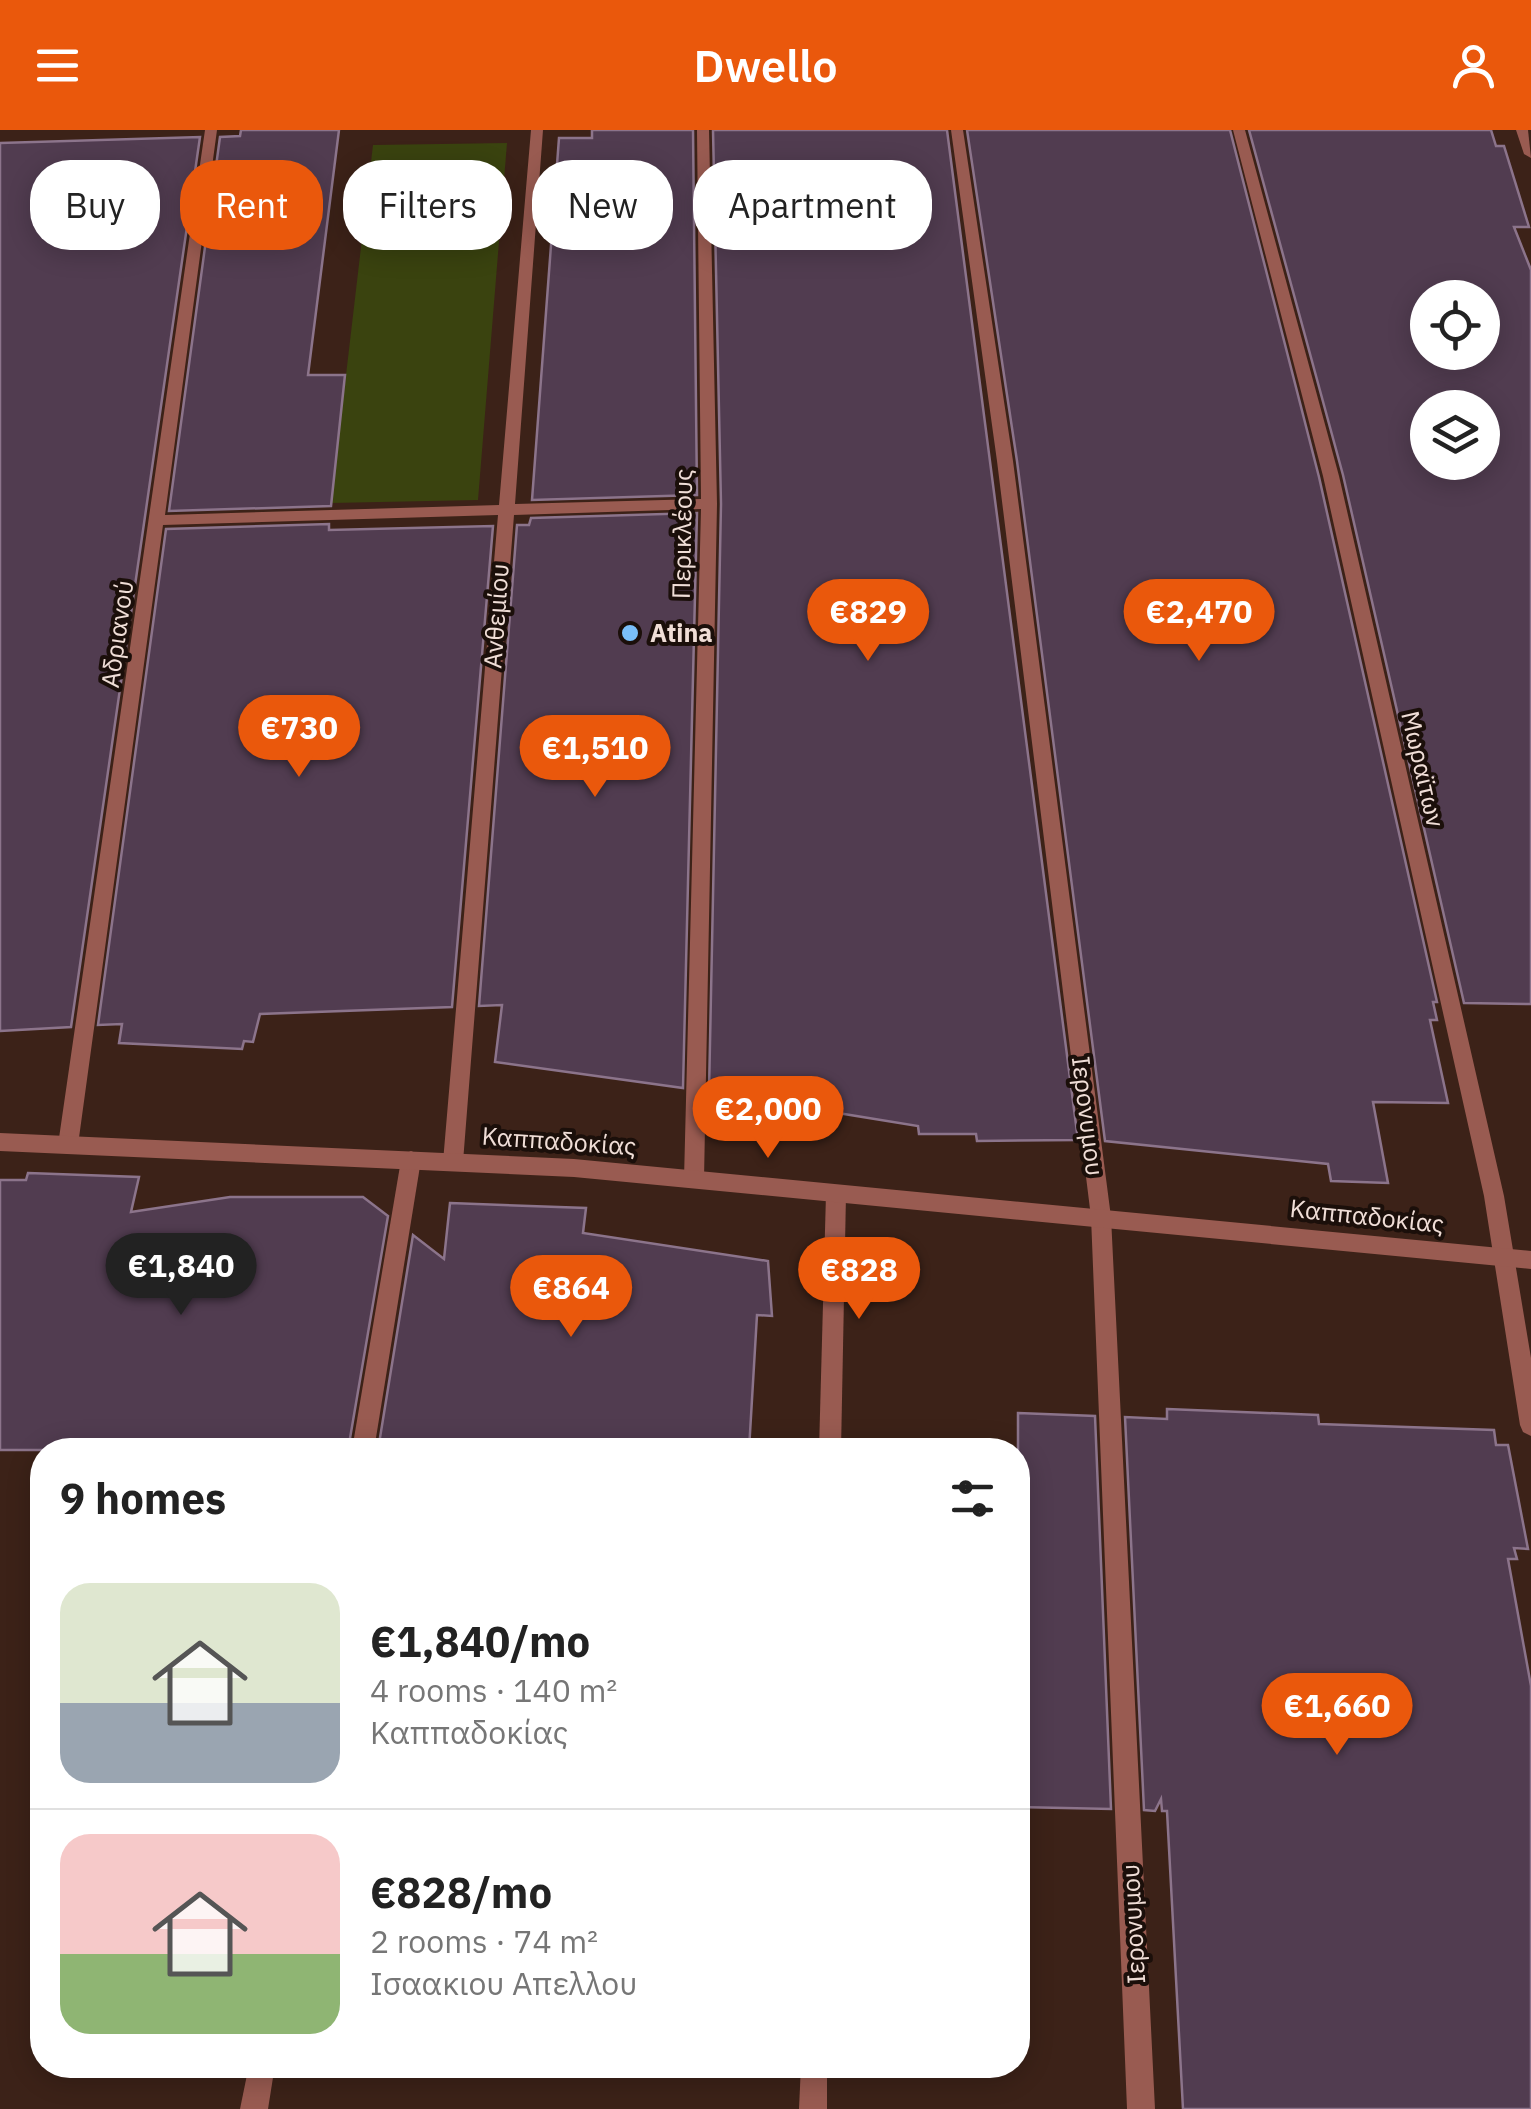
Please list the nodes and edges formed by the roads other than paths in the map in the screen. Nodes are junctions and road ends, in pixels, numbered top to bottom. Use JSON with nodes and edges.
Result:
{"nodes":[{"id":1,"x":211,"y":130,"type":"edge"},
{"id":2,"x":537,"y":130,"type":"edge"},
{"id":3,"x":702,"y":130,"type":"edge"},
{"id":4,"x":957,"y":130,"type":"edge"},
{"id":5,"x":1239,"y":130,"type":"edge"},
{"id":6,"x":1522,"y":130,"type":"edge"},
{"id":7,"x":1531,"y":154,"type":"edge"},
{"id":8,"x":709,"y":504,"type":"junction"},
{"id":9,"x":503,"y":510,"type":"junction"},
{"id":10,"x":159,"y":520,"type":"junction"},
{"id":11,"x":0,"y":1142,"type":"edge"},
{"id":12,"x":68,"y":1144,"type":"junction"},
{"id":13,"x":411,"y":1160,"type":"junction"},
{"id":14,"x":453,"y":1162,"type":"junction"},
{"id":15,"x":694,"y":1179,"type":"junction"},
{"id":16,"x":836,"y":1194,"type":"junction"},
{"id":17,"x":1102,"y":1217,"type":"junction"},
{"id":18,"x":1502,"y":1257,"type":"junction"},
{"id":19,"x":1531,"y":1260,"type":"edge"},
{"id":20,"x":1531,"y":1425,"type":"edge"},
{"id":21,"x":365,"y":1438,"type":"edge"},
{"id":22,"x":830,"y":1438,"type":"edge"},
{"id":23,"x":260,"y":2078,"type":"edge"},
{"id":24,"x":814,"y":2078,"type":"edge"},
{"id":25,"x":254,"y":2109,"type":"edge"},
{"id":26,"x":813,"y":2109,"type":"edge"},
{"id":27,"x":1141,"y":2109,"type":"edge"}],
"edges":[{"from":1,"to":10,"type":"street","name":"Αδριανού"},
{"from":2,"to":9,"type":"street","name":"Ανθεμίου"},
{"from":3,"to":8,"type":"street","name":"Περικλέους"},
{"from":4,"to":17,"type":"street","name":"Ιερονυμου"},
{"from":5,"to":18,"type":"street","name":"Μωραϊτων"},
{"from":6,"to":7,"type":"street"},
{"from":8,"to":9,"type":"street"},
{"from":8,"to":15,"type":"street","name":"Περικλέους"},
{"from":9,"to":10,"type":"street"},
{"from":9,"to":14,"type":"street","name":"Ανθεμίου"},
{"from":10,"to":12,"type":"street","name":"Αδριανού"},
{"from":11,"to":12,"type":"street","name":"Καππαδοκίας"},
{"from":12,"to":13,"type":"street","name":"Καππαδοκίας"},
{"from":13,"to":14,"type":"street","name":"Καππαδοκίας"},
{"from":13,"to":21,"type":"street"},
{"from":14,"to":15,"type":"street","name":"Καππαδοκίας"},
{"from":15,"to":16,"type":"street","name":"Καππαδοκίας"},
{"from":16,"to":17,"type":"street","name":"Καππαδοκίας"},
{"from":16,"to":22,"type":"street"},
{"from":17,"to":18,"type":"street","name":"Καππαδοκίας"},
{"from":17,"to":27,"type":"street","name":"Ιερονυμου"},
{"from":18,"to":19,"type":"street","name":"Καππαδοκίας"},
{"from":18,"to":20,"type":"street","name":"Μωραϊτων"},
{"from":23,"to":25,"type":"street"},
{"from":24,"to":26,"type":"street"}]}
